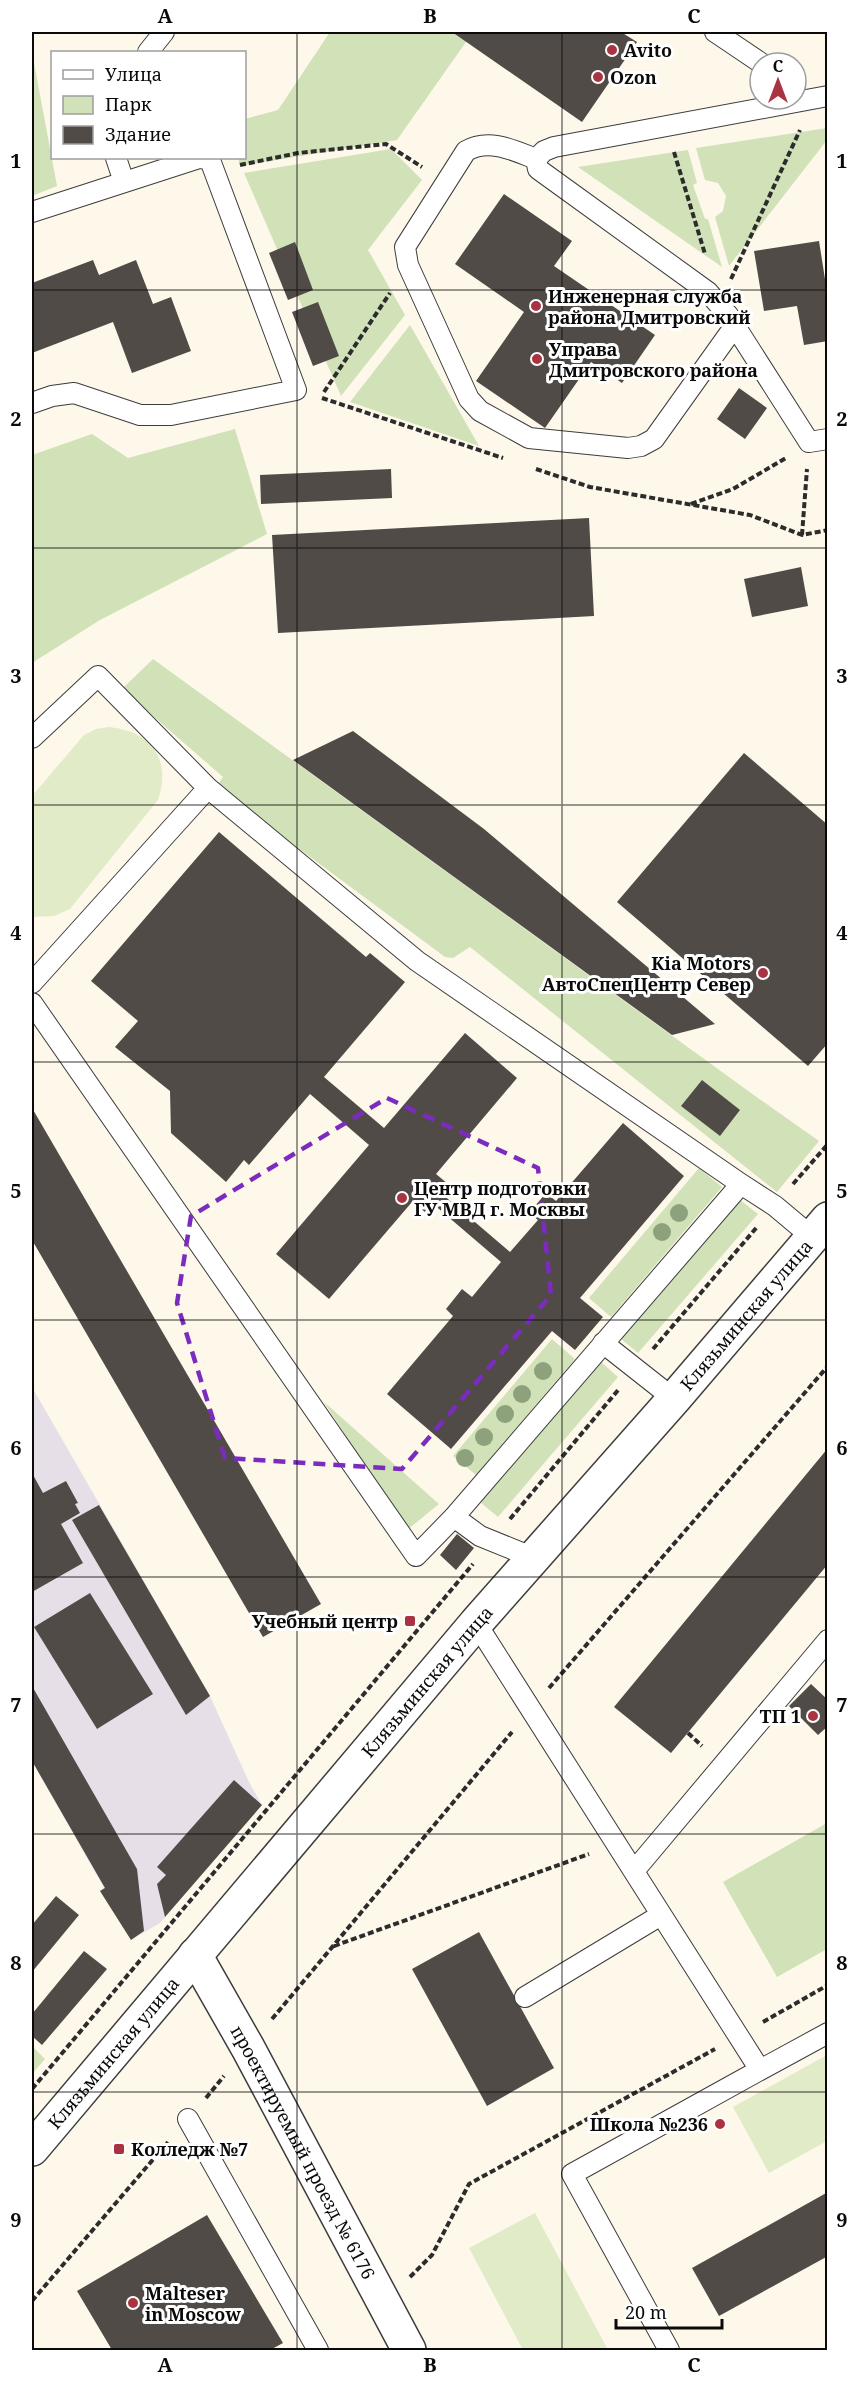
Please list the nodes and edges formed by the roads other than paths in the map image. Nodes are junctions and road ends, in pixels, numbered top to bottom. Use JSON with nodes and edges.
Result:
{"nodes":[{"id":1,"x":164,"y":32,"type":"edge"},
{"id":2,"x":716,"y":32,"type":"edge"},
{"id":3,"x":149,"y":51,"type":"edge"},
{"id":4,"x":748,"y":54,"type":"edge"},
{"id":5,"x":821,"y":98,"type":"edge"},
{"id":6,"x":116,"y":159,"type":"edge"},
{"id":7,"x":200,"y":159,"type":"edge"},
{"id":8,"x":203,"y":159,"type":"edge"},
{"id":9,"x":536,"y":159,"type":"junction"},
{"id":10,"x":124,"y":182,"type":"junction"},
{"id":11,"x":32,"y":212,"type":"edge"},
{"id":12,"x":734,"y":327,"type":"junction"},
{"id":13,"x":32,"y":403,"type":"edge"},
{"id":14,"x":818,"y":440,"type":"edge"},
{"id":15,"x":32,"y":738,"type":"edge"},
{"id":16,"x":208,"y":788,"type":"junction"},
{"id":17,"x":32,"y":983,"type":"edge"},
{"id":18,"x":32,"y":1003,"type":"edge"},
{"id":19,"x":741,"y":1184,"type":"junction"},
{"id":20,"x":820,"y":1228,"type":"edge"},
{"id":21,"x":603,"y":1343,"type":"junction"},
{"id":22,"x":674,"y":1399,"type":"junction"},
{"id":23,"x":454,"y":1517,"type":"junction"},
{"id":24,"x":534,"y":1558,"type":"junction"},
{"id":25,"x":476,"y":1623,"type":"junction"},
{"id":26,"x":828,"y":1640,"type":"edge"},
{"id":27,"x":634,"y":1871,"type":"junction"},
{"id":28,"x":661,"y":1915,"type":"junction"},
{"id":29,"x":195,"y":1955,"type":"junction"},
{"id":30,"x":525,"y":1997,"type":"dead end"},
{"id":31,"x":828,"y":2033,"type":"edge"},
{"id":32,"x":760,"y":2070,"type":"junction"},
{"id":33,"x":188,"y":2119,"type":"road end"},
{"id":34,"x":32,"y":2149,"type":"edge"},
{"id":35,"x":318,"y":2350,"type":"edge"},
{"id":36,"x":409,"y":2350,"type":"edge"},
{"id":37,"x":669,"y":2350,"type":"edge"}],
"edges":[{"from":1,"to":3,"type":"lane"},
{"from":2,"to":4,"type":"lane"},
{"from":5,"to":9,"type":"lane"},
{"from":6,"to":10,"type":"lane"},
{"from":7,"to":10,"type":"lane"},
{"from":8,"to":13,"type":"lane"},
{"from":9,"to":12,"type":"lane"},
{"from":9,"to":12,"type":"lane"},
{"from":10,"to":11,"type":"lane"},
{"from":12,"to":14,"type":"lane"},
{"from":15,"to":16,"type":"lane"},
{"from":16,"to":17,"type":"lane"},
{"from":16,"to":19,"type":"lane"},
{"from":18,"to":23,"type":"lane"},
{"from":19,"to":20,"type":"lane"},
{"from":19,"to":21,"type":"lane"},
{"from":20,"to":22,"type":"street","name":"Клязьминская улица"},
{"from":21,"to":22,"type":"lane"},
{"from":21,"to":23,"type":"lane"},
{"from":22,"to":24,"type":"street","name":"Клязьминская улица"},
{"from":23,"to":24,"type":"lane"},
{"from":24,"to":25,"type":"street","name":"Клязьминская улица"},
{"from":25,"to":27,"type":"lane"},
{"from":25,"to":29,"type":"street","name":"Клязьминская улица"},
{"from":26,"to":27,"type":"lane"},
{"from":27,"to":28,"type":"lane"},
{"from":28,"to":30,"type":"lane"},
{"from":28,"to":32,"type":"lane"},
{"from":29,"to":34,"type":"street","name":"Клязьминская улица"},
{"from":29,"to":36,"type":"street","name":"проектируемый проезд № 6176"},
{"from":31,"to":32,"type":"lane"},
{"from":32,"to":37,"type":"lane"},
{"from":33,"to":35,"type":"lane"}]}
